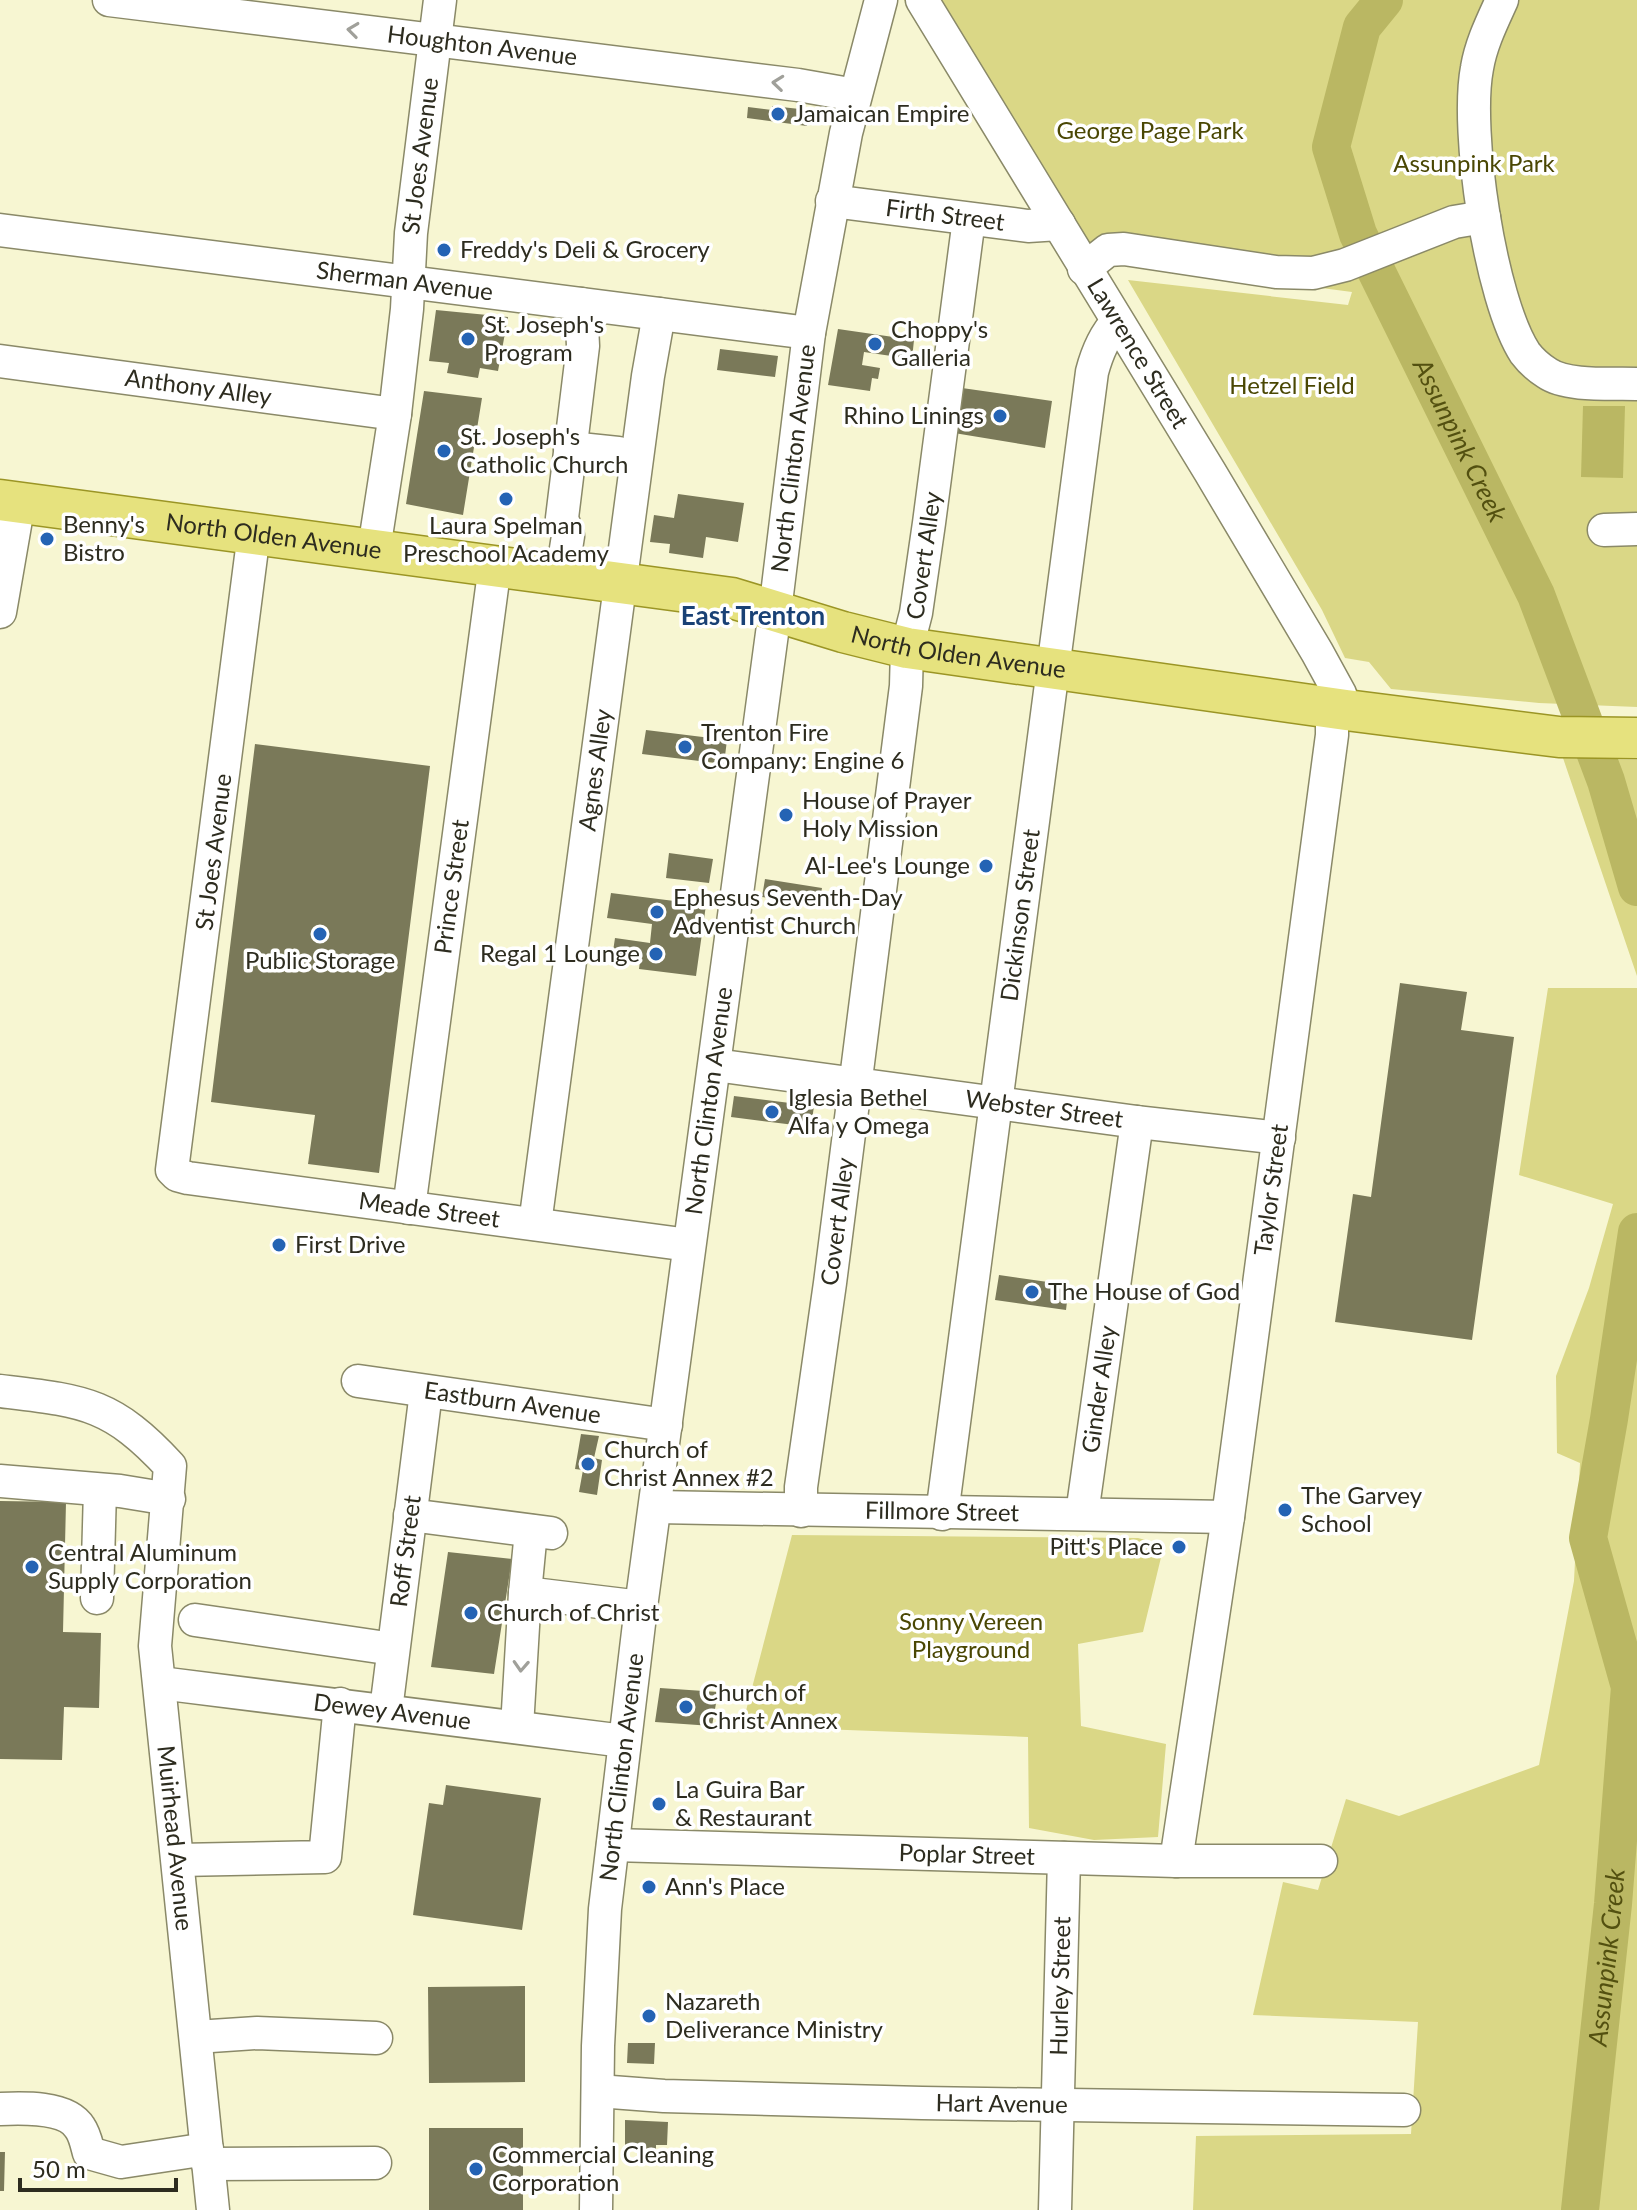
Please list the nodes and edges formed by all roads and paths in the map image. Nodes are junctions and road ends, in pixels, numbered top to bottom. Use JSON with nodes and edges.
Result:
{"nodes":[{"id":1,"x":109,"y":0,"type":"edge"},
{"id":2,"x":440,"y":0,"type":"edge"},
{"id":3,"x":881,"y":0,"type":"edge"},
{"id":4,"x":922,"y":0,"type":"edge"},
{"id":5,"x":1502,"y":0,"type":"edge"},
{"id":6,"x":435,"y":39,"type":"junction"},
{"id":7,"x":855,"y":95,"type":"junction"},
{"id":8,"x":832,"y":201,"type":"junction"},
{"id":9,"x":1484,"y":217,"type":"junction"},
{"id":10,"x":969,"y":219,"type":"junction"},
{"id":11,"x":1059,"y":224,"type":"junction"},
{"id":12,"x":0,"y":230,"type":"edge"},
{"id":13,"x":1084,"y":269,"type":"junction"},
{"id":14,"x":409,"y":282,"type":"junction"},
{"id":15,"x":581,"y":304,"type":"junction"},
{"id":16,"x":659,"y":314,"type":"junction"},
{"id":17,"x":1117,"y":322,"type":"junction"},
{"id":18,"x":809,"y":333,"type":"junction"},
{"id":19,"x":0,"y":361,"type":"edge"},
{"id":20,"x":1637,"y":384,"type":"edge"},
{"id":21,"x":395,"y":414,"type":"junction"},
{"id":22,"x":570,"y":448,"type":"junction"},
{"id":23,"x":618,"y":453,"type":"dead end"},
{"id":24,"x":10,"y":501,"type":"edge"},
{"id":25,"x":1637,"y":529,"type":"edge"},
{"id":26,"x":1604,"y":530,"type":"dead end"},
{"id":27,"x":254,"y":533,"type":"junction"},
{"id":28,"x":374,"y":549,"type":"junction"},
{"id":29,"x":565,"y":555,"type":"junction"},
{"id":30,"x":495,"y":565,"type":"junction"},
{"id":31,"x":621,"y":584,"type":"junction"},
{"id":32,"x":775,"y":611,"type":"junction"},
{"id":33,"x":0,"y":612,"type":"edge"},
{"id":34,"x":907,"y":648,"type":"junction"},
{"id":35,"x":1052,"y":669,"type":"junction"},
{"id":36,"x":1339,"y":709,"type":"junction"},
{"id":37,"x":1637,"y":738,"type":"edge"},
{"id":38,"x":715,"y":1065,"type":"junction"},
{"id":39,"x":855,"y":1084,"type":"junction"},
{"id":40,"x":996,"y":1102,"type":"junction"},
{"id":41,"x":1137,"y":1122,"type":"junction"},
{"id":42,"x":1279,"y":1138,"type":"junction"},
{"id":43,"x":172,"y":1170,"type":"joint"},
{"id":44,"x":409,"y":1208,"type":"junction"},
{"id":45,"x":535,"y":1224,"type":"junction"},
{"id":46,"x":689,"y":1245,"type":"junction"},
{"id":47,"x":358,"y":1381,"type":"dead end"},
{"id":48,"x":0,"y":1391,"type":"edge"},
{"id":49,"x":426,"y":1392,"type":"junction"},
{"id":50,"x":666,"y":1425,"type":"junction"},
{"id":51,"x":0,"y":1481,"type":"edge"},
{"id":52,"x":100,"y":1490,"type":"junction"},
{"id":53,"x":169,"y":1499,"type":"junction"},
{"id":54,"x":656,"y":1507,"type":"junction"},
{"id":55,"x":801,"y":1511,"type":"junction"},
{"id":56,"x":942,"y":1514,"type":"junction"},
{"id":57,"x":1082,"y":1514,"type":"junction"},
{"id":58,"x":410,"y":1515,"type":"junction"},
{"id":59,"x":1228,"y":1517,"type":"junction"},
{"id":60,"x":525,"y":1593,"type":"junction"},
{"id":61,"x":97,"y":1598,"type":"dead end"},
{"id":62,"x":641,"y":1607,"type":"junction"},
{"id":63,"x":195,"y":1620,"type":"dead end"},
{"id":64,"x":393,"y":1649,"type":"junction"},
{"id":65,"x":160,"y":1683,"type":"junction"},
{"id":66,"x":340,"y":1704,"type":"junction"},
{"id":67,"x":386,"y":1710,"type":"junction"},
{"id":68,"x":517,"y":1727,"type":"junction"},
{"id":69,"x":624,"y":1741,"type":"junction"},
{"id":70,"x":613,"y":1845,"type":"junction"},
{"id":71,"x":1064,"y":1858,"type":"junction"},
{"id":72,"x":178,"y":1860,"type":"junction"},
{"id":73,"x":1176,"y":1861,"type":"junction"},
{"id":74,"x":1321,"y":1861,"type":"dead end"},
{"id":75,"x":196,"y":2037,"type":"junction"},
{"id":76,"x":376,"y":2038,"type":"dead end"},
{"id":77,"x":598,"y":2091,"type":"junction"},
{"id":78,"x":1058,"y":2104,"type":"junction"},
{"id":79,"x":0,"y":2109,"type":"edge"},
{"id":80,"x":1404,"y":2110,"type":"dead end"},
{"id":81,"x":208,"y":2156,"type":"junction"},
{"id":82,"x":375,"y":2163,"type":"dead end"},
{"id":83,"x":213,"y":2210,"type":"edge"},
{"id":84,"x":596,"y":2210,"type":"edge"},
{"id":85,"x":1055,"y":2210,"type":"edge"}],
"edges":[{"from":6,"to":1,"type":"street","name":"Houghton Avenue","one_way":true},
{"from":2,"to":6,"type":"street","name":"St Joes Avenue"},
{"from":3,"to":7,"type":"street","name":"North Clinton Avenue"},
{"from":4,"to":11,"type":"street","name":"Lawrence Street"},
{"from":5,"to":9,"type":"street"},
{"from":7,"to":6,"type":"street","name":"Houghton Avenue","one_way":true},
{"from":6,"to":14,"type":"street","name":"St Joes Avenue"},
{"from":7,"to":8,"type":"street","name":"North Clinton Avenue"},
{"from":8,"to":10,"type":"street","name":"Firth Street"},
{"from":8,"to":18,"type":"street","name":"North Clinton Avenue"},
{"from":9,"to":13,"type":"street"},
{"from":9,"to":20,"type":"street"},
{"from":10,"to":11,"type":"street","name":"Firth Street"},
{"from":10,"to":34,"type":"street","name":"Covert Alley"},
{"from":11,"to":13,"type":"street","name":"Lawrence Street"},
{"from":12,"to":14,"type":"street","name":"Sherman Avenue"},
{"from":13,"to":17,"type":"street","name":"Lawrence Street"},
{"from":14,"to":15,"type":"street","name":"Sherman Avenue"},
{"from":14,"to":21,"type":"street","name":"St Joes Avenue"},
{"from":15,"to":16,"type":"street","name":"Sherman Avenue"},
{"from":15,"to":22,"type":"street"},
{"from":16,"to":18,"type":"street","name":"Sherman Avenue"},
{"from":16,"to":31,"type":"street","name":"Agnes Alley"},
{"from":17,"to":35,"type":"street","name":"Dickinson Street"},
{"from":17,"to":36,"type":"street","name":"Lawrence Street"},
{"from":18,"to":32,"type":"street","name":"North Clinton Avenue"},
{"from":19,"to":21,"type":"street","name":"Anthony Alley"},
{"from":21,"to":28,"type":"street","name":"St Joes Avenue"},
{"from":22,"to":23,"type":"street"},
{"from":22,"to":29,"type":"street"},
{"from":24,"to":27,"type":"main road","name":"North Olden Avenue"},
{"from":24,"to":33,"type":"street"},
{"from":25,"to":26,"type":"street"},
{"from":27,"to":28,"type":"main road","name":"North Olden Avenue"},
{"from":27,"to":43,"type":"street","name":"St Joes Avenue"},
{"from":28,"to":30,"type":"main road","name":"North Olden Avenue"},
{"from":29,"to":30,"type":"main road","name":"North Olden Avenue"},
{"from":29,"to":31,"type":"main road","name":"North Olden Avenue"},
{"from":30,"to":44,"type":"street","name":"Prince Street"},
{"from":31,"to":32,"type":"main road","name":"North Olden Avenue"},
{"from":31,"to":45,"type":"street","name":"Agnes Alley"},
{"from":32,"to":34,"type":"main road","name":"North Olden Avenue"},
{"from":32,"to":38,"type":"street","name":"North Clinton Avenue"},
{"from":34,"to":35,"type":"main road","name":"North Olden Avenue"},
{"from":34,"to":39,"type":"street","name":"Covert Alley"},
{"from":35,"to":36,"type":"main road","name":"North Olden Avenue"},
{"from":35,"to":40,"type":"street","name":"Dickinson Street"},
{"from":36,"to":37,"type":"main road","name":"North Olden Avenue"},
{"from":36,"to":42,"type":"street","name":"Taylor Street"},
{"from":38,"to":39,"type":"street","name":"Webster Street"},
{"from":38,"to":46,"type":"street","name":"North Clinton Avenue"},
{"from":39,"to":40,"type":"street","name":"Webster Street"},
{"from":39,"to":55,"type":"street","name":"Covert Alley"},
{"from":40,"to":41,"type":"street","name":"Webster Street"},
{"from":40,"to":56,"type":"street","name":"Dickinson Street"},
{"from":41,"to":42,"type":"street","name":"Webster Street"},
{"from":41,"to":57,"type":"street","name":"Ginder Alley"},
{"from":42,"to":59,"type":"street","name":"Taylor Street"},
{"from":43,"to":44,"type":"street","name":"Meade Street"},
{"from":44,"to":45,"type":"street","name":"Meade Street"},
{"from":45,"to":46,"type":"street","name":"Meade Street"},
{"from":46,"to":50,"type":"street","name":"North Clinton Avenue"},
{"from":47,"to":49,"type":"street","name":"Eastburn Avenue"},
{"from":48,"to":53,"type":"street","name":"Muirhead Avenue"},
{"from":49,"to":50,"type":"street","name":"Eastburn Avenue"},
{"from":49,"to":58,"type":"street","name":"Roff Street"},
{"from":50,"to":54,"type":"street","name":"North Clinton Avenue"},
{"from":51,"to":52,"type":"street"},
{"from":52,"to":53,"type":"street"},
{"from":52,"to":61,"type":"street"},
{"from":53,"to":65,"type":"street","name":"Muirhead Avenue"},
{"from":54,"to":55,"type":"street","name":"Fillmore Street"},
{"from":54,"to":62,"type":"street","name":"North Clinton Avenue"},
{"from":55,"to":56,"type":"street","name":"Fillmore Street"},
{"from":56,"to":57,"type":"street","name":"Fillmore Street"},
{"from":57,"to":59,"type":"street","name":"Fillmore Street"},
{"from":58,"to":60,"type":"street"},
{"from":58,"to":64,"type":"street","name":"Roff Street"},
{"from":59,"to":73,"type":"street","name":"Taylor Street"},
{"from":60,"to":62,"type":"street"},
{"from":60,"to":68,"type":"street","one_way":true},
{"from":62,"to":69,"type":"street","name":"North Clinton Avenue"},
{"from":63,"to":64,"type":"street"},
{"from":64,"to":67,"type":"street","name":"Roff Street"},
{"from":65,"to":66,"type":"street","name":"Dewey Avenue"},
{"from":65,"to":72,"type":"street","name":"Muirhead Avenue"},
{"from":66,"to":67,"type":"street","name":"Dewey Avenue"},
{"from":66,"to":72,"type":"street"},
{"from":67,"to":68,"type":"street","name":"Dewey Avenue"},
{"from":68,"to":69,"type":"street","name":"Dewey Avenue"},
{"from":69,"to":70,"type":"street","name":"North Clinton Avenue"},
{"from":70,"to":71,"type":"street","name":"Poplar Street"},
{"from":70,"to":77,"type":"street","name":"North Clinton Avenue"},
{"from":71,"to":73,"type":"street","name":"Poplar Street"},
{"from":71,"to":78,"type":"street","name":"Hurley Street"},
{"from":72,"to":75,"type":"street","name":"Muirhead Avenue"},
{"from":73,"to":74,"type":"street","name":"Poplar Street"},
{"from":75,"to":76,"type":"street"},
{"from":75,"to":81,"type":"street","name":"Muirhead Avenue"},
{"from":77,"to":78,"type":"street","name":"Hart Avenue"},
{"from":77,"to":84,"type":"street","name":"North Clinton Avenue"},
{"from":78,"to":80,"type":"street","name":"Hart Avenue"},
{"from":78,"to":85,"type":"street","name":"Hurley Street"},
{"from":79,"to":81,"type":"street"},
{"from":81,"to":82,"type":"street"},
{"from":81,"to":83,"type":"street","name":"Muirhead Avenue"}]}
